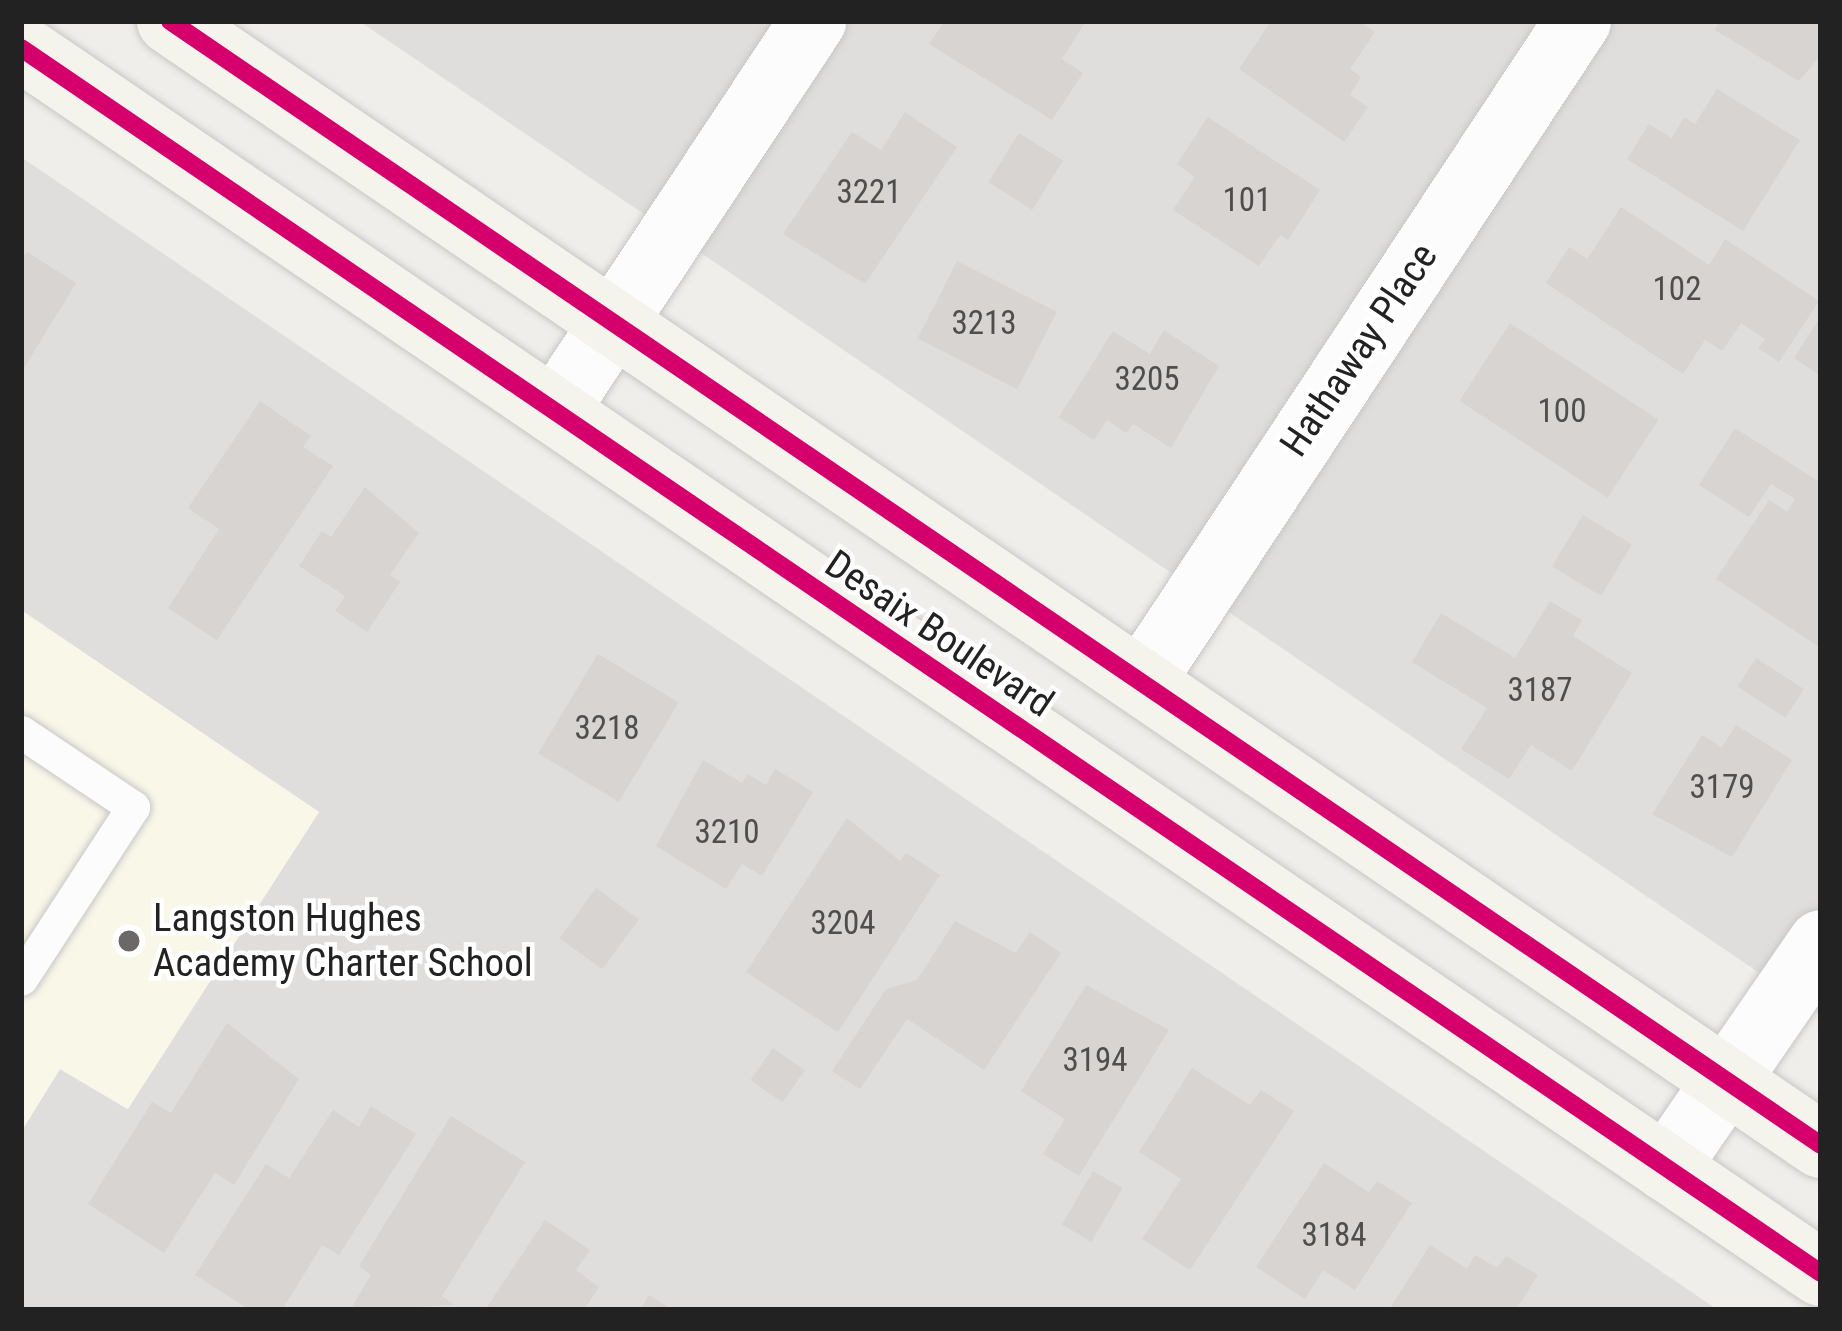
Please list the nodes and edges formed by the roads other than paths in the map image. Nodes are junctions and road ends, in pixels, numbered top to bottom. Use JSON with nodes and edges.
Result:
{"nodes":[{"id":1,"x":170,"y":21,"type":"edge"},
{"id":2,"x":813,"y":21,"type":"edge"},
{"id":3,"x":1578,"y":21,"type":"edge"},
{"id":4,"x":21,"y":47,"type":"edge"},
{"id":5,"x":614,"y":322,"type":"junction"},
{"id":6,"x":555,"y":411,"type":"junction"},
{"id":7,"x":1142,"y":681,"type":"junction"},
{"id":8,"x":21,"y":732,"type":"edge"},
{"id":9,"x":1821,"y":943,"type":"edge"},
{"id":10,"x":21,"y":979,"type":"edge"},
{"id":11,"x":1726,"y":1079,"type":"junction"},
{"id":12,"x":1821,"y":1144,"type":"edge"},
{"id":13,"x":1666,"y":1168,"type":"junction"},
{"id":14,"x":1821,"y":1273,"type":"edge"}],
"edges":[{"from":1,"to":5,"type":"street","name":"Desaix Boulevard"},
{"from":2,"to":5,"type":"street"},
{"from":3,"to":7,"type":"street","name":"Hathaway Place"},
{"from":4,"to":6,"type":"street","name":"Desaix Boulevard"},
{"from":5,"to":6,"type":"street"},
{"from":5,"to":7,"type":"street","name":"Desaix Boulevard"},
{"from":6,"to":13,"type":"street","name":"Desaix Boulevard"},
{"from":7,"to":11,"type":"street","name":"Desaix Boulevard"},
{"from":8,"to":10,"type":"lane"},
{"from":9,"to":11,"type":"street"},
{"from":11,"to":12,"type":"street","name":"Desaix Boulevard"},
{"from":11,"to":13,"type":"street"},
{"from":13,"to":14,"type":"street","name":"Desaix Boulevard"}]}
